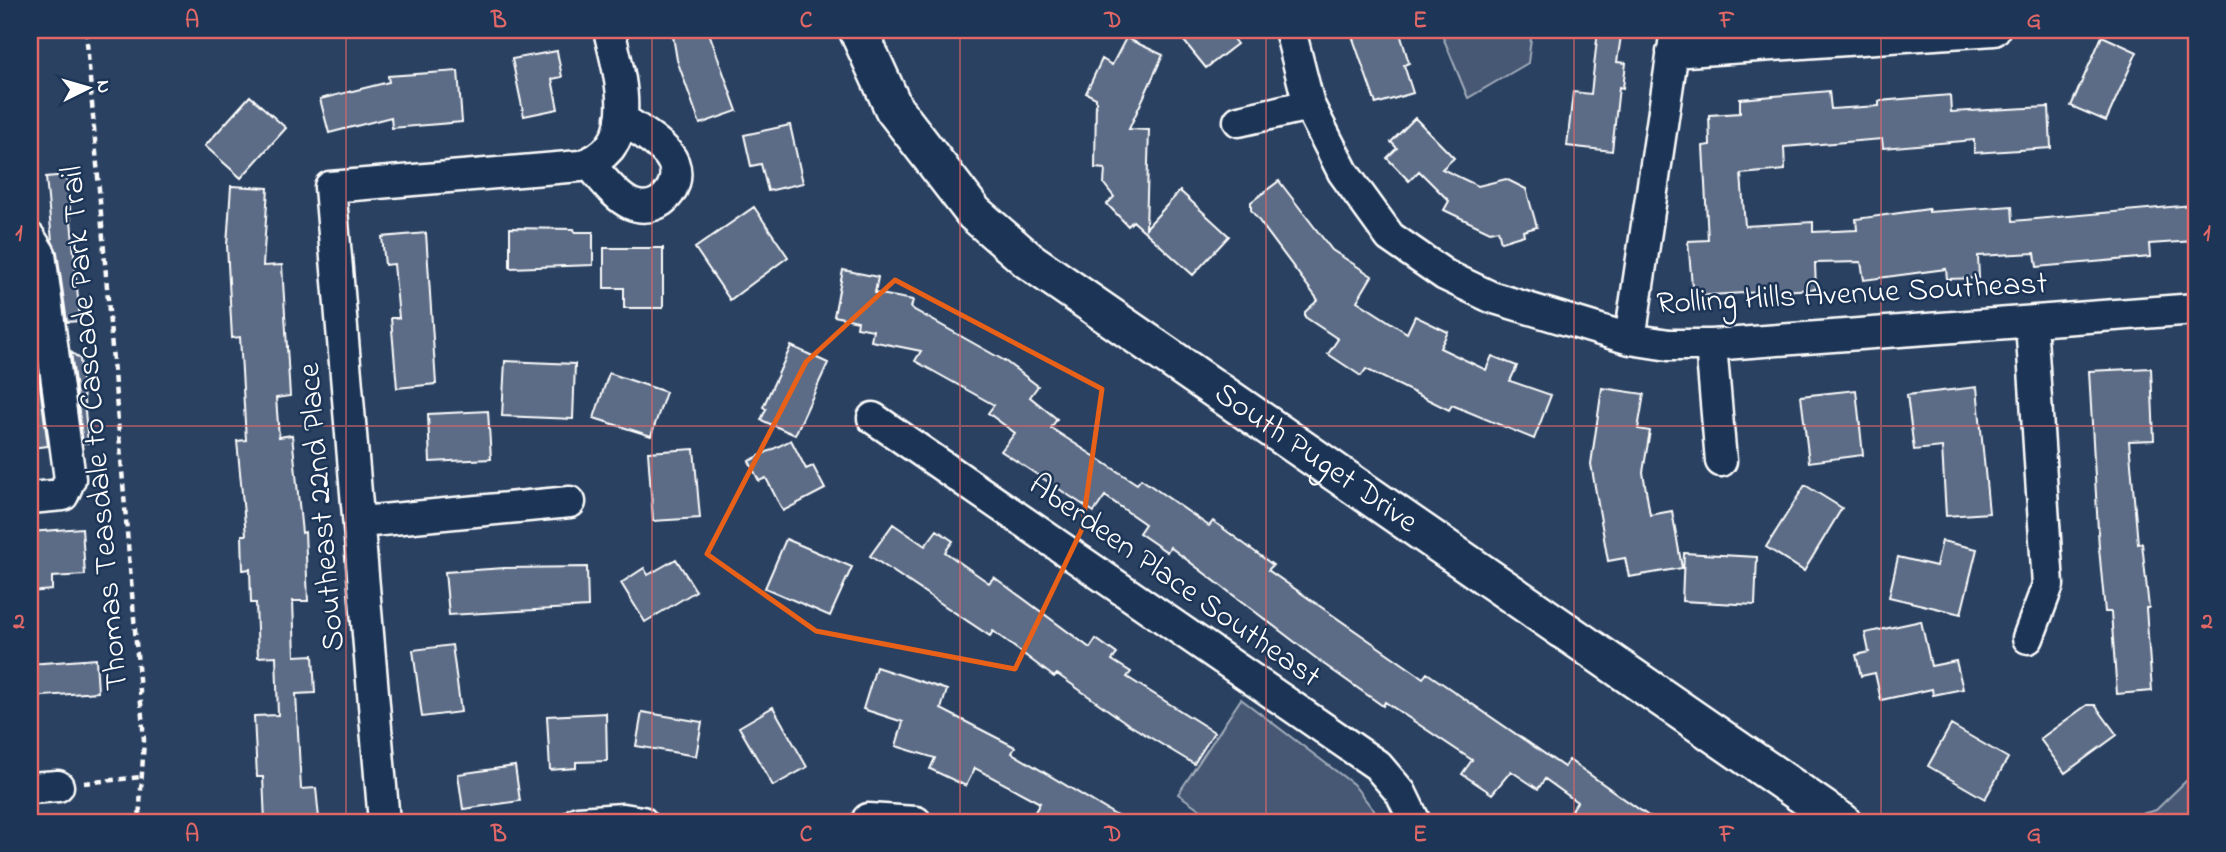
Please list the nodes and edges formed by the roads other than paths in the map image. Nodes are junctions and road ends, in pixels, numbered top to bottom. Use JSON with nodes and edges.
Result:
{"nodes":[{"id":1,"x":609,"y":30,"type":"edge"},
{"id":2,"x":858,"y":30,"type":"edge"},
{"id":3,"x":1290,"y":30,"type":"edge"},
{"id":4,"x":1994,"y":30,"type":"edge"},
{"id":5,"x":1674,"y":41,"type":"edge"},
{"id":6,"x":1309,"y":105,"type":"junction"},
{"id":7,"x":1239,"y":121,"type":"dead end"},
{"id":8,"x":618,"y":128,"type":"junction"},
{"id":9,"x":589,"y":163,"type":"junction"},
{"id":10,"x":30,"y":238,"type":"edge"},
{"id":11,"x":2196,"y":309,"type":"edge"},
{"id":12,"x":2032,"y":322,"type":"junction"},
{"id":13,"x":1630,"y":339,"type":"junction"},
{"id":14,"x":1711,"y":345,"type":"junction"},
{"id":15,"x":873,"y":418,"type":"dead end"},
{"id":16,"x":1721,"y":461,"type":"dead end"},
{"id":17,"x":30,"y":498,"type":"edge"},
{"id":18,"x":569,"y":502,"type":"dead end"},
{"id":19,"x":361,"y":522,"type":"junction"},
{"id":20,"x":2028,"y":638,"type":"dead end"},
{"id":21,"x":868,"y":819,"type":"dead end"},
{"id":22,"x":384,"y":822,"type":"edge"},
{"id":23,"x":578,"y":822,"type":"edge"},
{"id":24,"x":642,"y":822,"type":"edge"},
{"id":25,"x":916,"y":822,"type":"edge"},
{"id":26,"x":1415,"y":822,"type":"edge"},
{"id":27,"x":1842,"y":822,"type":"edge"}],
"edges":[{"from":1,"to":8,"type":"street"},
{"from":2,"to":27,"type":"street","name":"South Puget Drive"},
{"from":3,"to":6,"type":"street","name":"Rolling Hills Avenue Southeast"},
{"from":4,"to":5,"type":"street"},
{"from":5,"to":13,"type":"street"},
{"from":6,"to":7,"type":"street"},
{"from":6,"to":13,"type":"street","name":"Rolling Hills Avenue Southeast"},
{"from":8,"to":9,"type":"street"},
{"from":8,"to":9,"type":"street"},
{"from":9,"to":19,"type":"street","name":"Southeast 22nd Place"},
{"from":10,"to":17,"type":"street"},
{"from":11,"to":12,"type":"street","name":"Rolling Hills Avenue Southeast"},
{"from":12,"to":14,"type":"street","name":"Rolling Hills Avenue Southeast"},
{"from":12,"to":20,"type":"street"},
{"from":13,"to":14,"type":"street","name":"Rolling Hills Avenue Southeast"},
{"from":14,"to":16,"type":"street"},
{"from":15,"to":26,"type":"street","name":"Aberdeen Place Southeast"},
{"from":18,"to":19,"type":"street"},
{"from":19,"to":22,"type":"street","name":"Southeast 22nd Place"},
{"from":21,"to":25,"type":"street"},
{"from":23,"to":24,"type":"street"}]}
